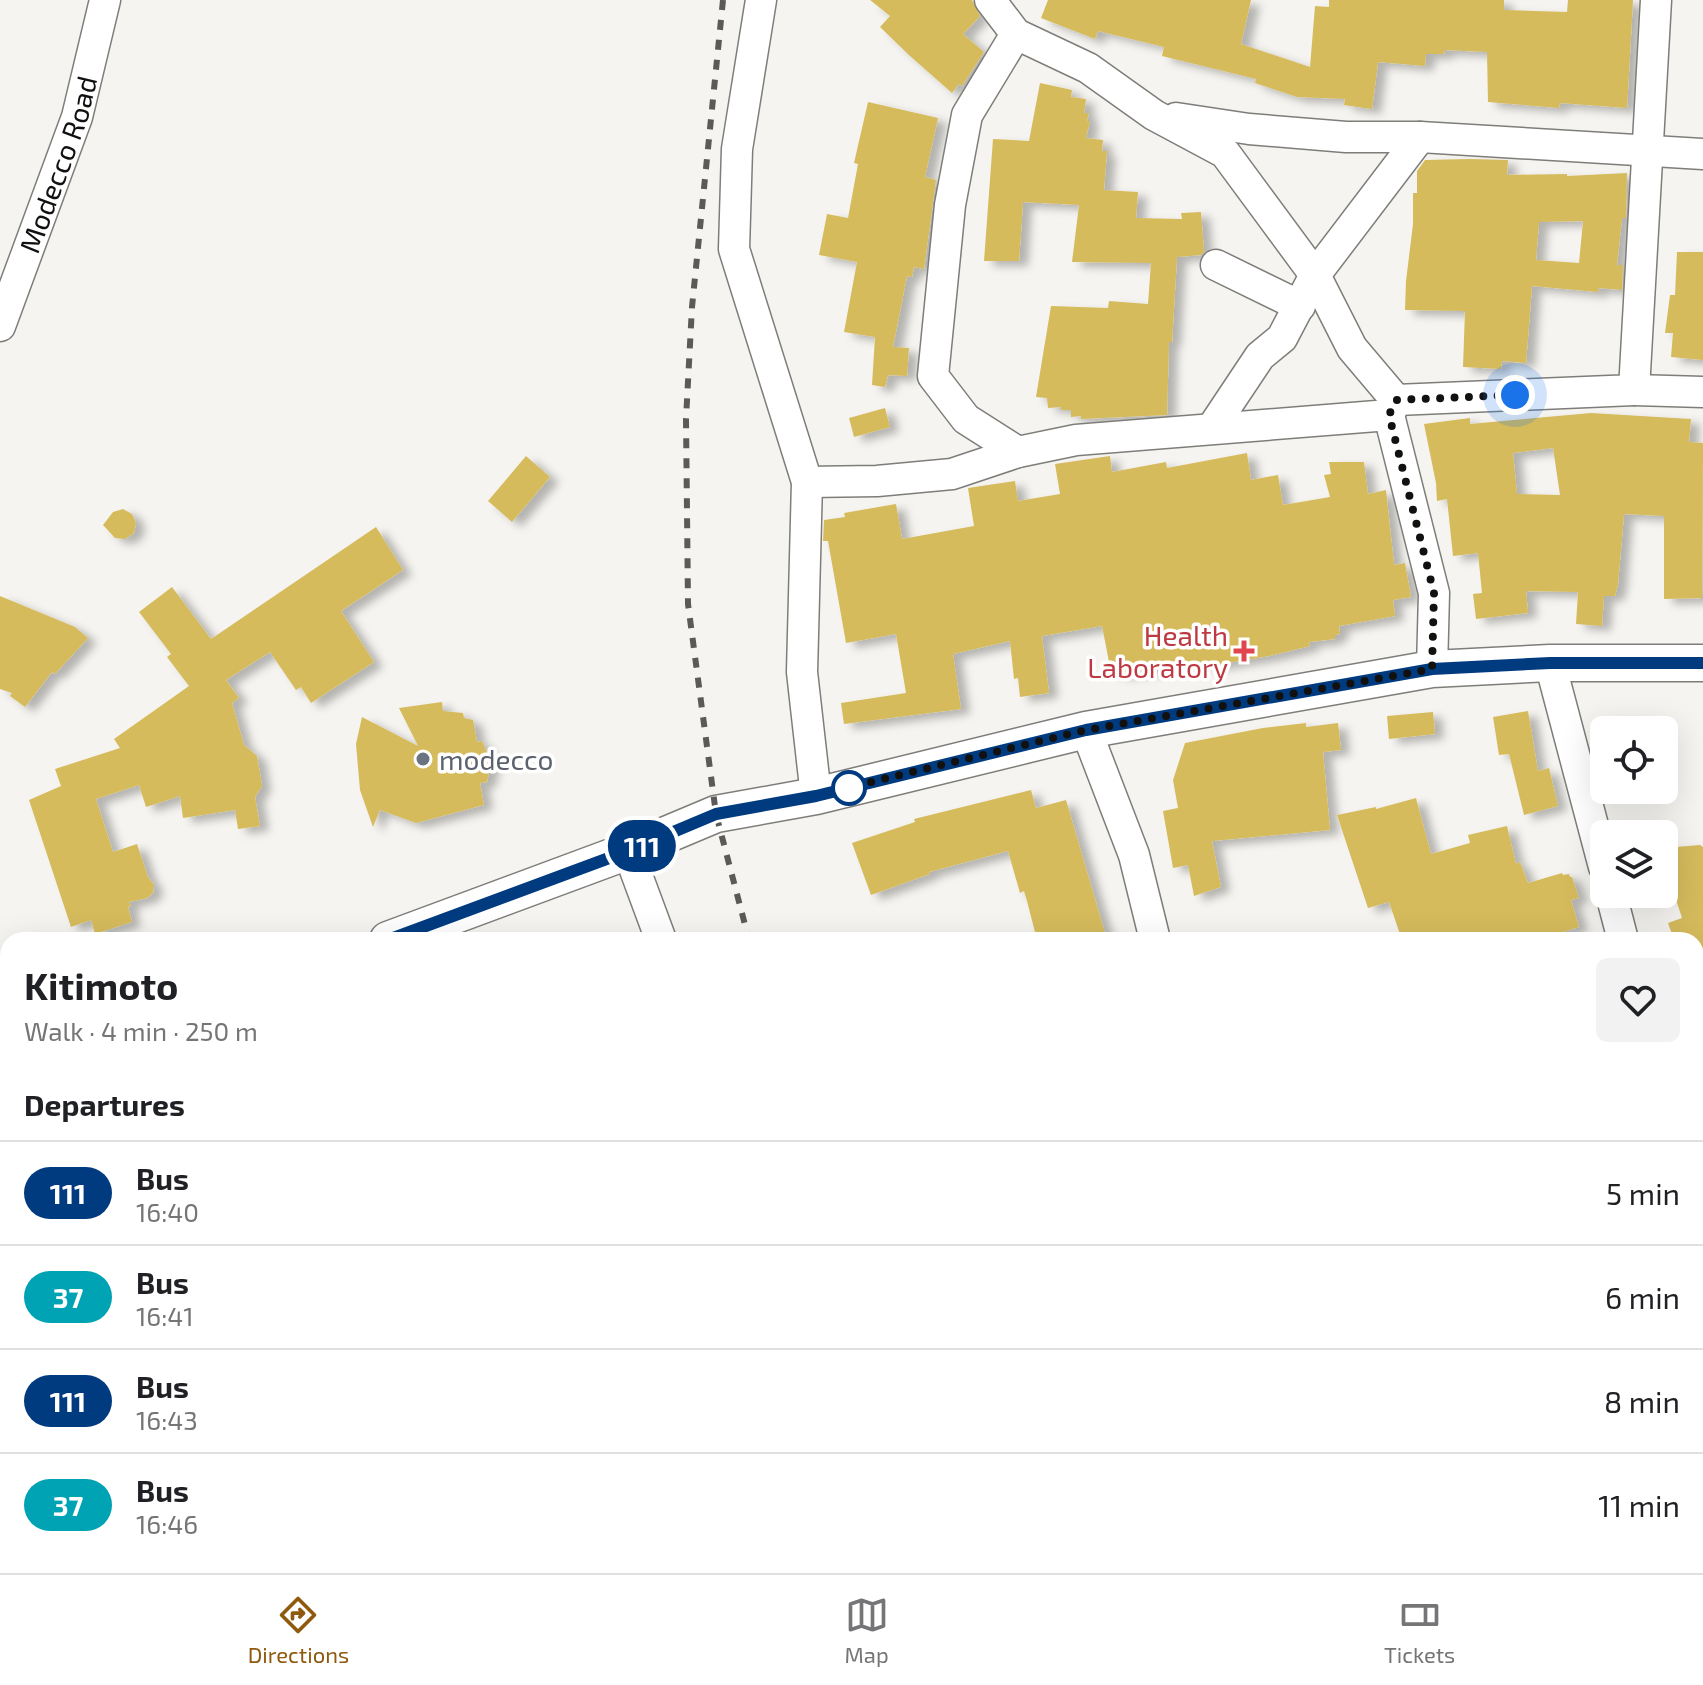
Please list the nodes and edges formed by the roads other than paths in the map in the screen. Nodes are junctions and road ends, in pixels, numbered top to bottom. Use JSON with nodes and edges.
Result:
{"nodes":[{"id":1,"x":105,"y":0,"type":"edge"},
{"id":2,"x":761,"y":0,"type":"edge"},
{"id":3,"x":990,"y":0,"type":"edge"},
{"id":4,"x":1656,"y":0,"type":"edge"},
{"id":5,"x":1016,"y":34,"type":"junction"},
{"id":6,"x":1154,"y":115,"type":"junction"},
{"id":7,"x":1420,"y":137,"type":"junction"},
{"id":8,"x":1647,"y":152,"type":"junction"},
{"id":9,"x":1703,"y":154,"type":"edge"},
{"id":10,"x":10,"y":261,"type":"edge"},
{"id":11,"x":1216,"y":265,"type":"dead end"},
{"id":12,"x":1315,"y":275,"type":"junction"},
{"id":13,"x":1300,"y":306,"type":"junction"},
{"id":14,"x":0,"y":326,"type":"edge"},
{"id":15,"x":1634,"y":390,"type":"junction"},
{"id":16,"x":1703,"y":392,"type":"edge"},
{"id":17,"x":1393,"y":408,"type":"junction"},
{"id":18,"x":1212,"y":428,"type":"junction"},
{"id":19,"x":1018,"y":452,"type":"junction"},
{"id":20,"x":807,"y":482,"type":"junction"},
{"id":21,"x":1550,"y":663,"type":"junction"},
{"id":22,"x":1703,"y":663,"type":"edge"},
{"id":23,"x":1432,"y":669,"type":"junction"},
{"id":24,"x":1086,"y":730,"type":"junction"},
{"id":25,"x":816,"y":796,"type":"junction"},
{"id":26,"x":1592,"y":820,"type":"edge"},
{"id":27,"x":628,"y":851,"type":"junction"},
{"id":28,"x":1615,"y":908,"type":"edge"},
{"id":29,"x":410,"y":932,"type":"edge"},
{"id":30,"x":658,"y":932,"type":"edge"},
{"id":31,"x":1153,"y":932,"type":"edge"},
{"id":32,"x":1621,"y":932,"type":"edge"}],
"edges":[{"from":1,"to":10,"type":"street","name":"Modecco Road"},
{"from":2,"to":20,"type":"street"},
{"from":3,"to":5,"type":"street"},
{"from":4,"to":8,"type":"street"},
{"from":5,"to":6,"type":"street"},
{"from":5,"to":19,"type":"street"},
{"from":6,"to":7,"type":"street"},
{"from":6,"to":12,"type":"street"},
{"from":7,"to":8,"type":"street"},
{"from":7,"to":12,"type":"street"},
{"from":8,"to":9,"type":"street"},
{"from":8,"to":15,"type":"street"},
{"from":10,"to":14,"type":"street","name":"Modecco Road"},
{"from":11,"to":13,"type":"street"},
{"from":12,"to":13,"type":"street"},
{"from":12,"to":17,"type":"street"},
{"from":13,"to":18,"type":"street"},
{"from":15,"to":16,"type":"street"},
{"from":15,"to":17,"type":"street"},
{"from":17,"to":18,"type":"street"},
{"from":17,"to":23,"type":"street"},
{"from":18,"to":19,"type":"street"},
{"from":19,"to":20,"type":"street"},
{"from":20,"to":25,"type":"street"},
{"from":21,"to":22,"type":"street"},
{"from":21,"to":23,"type":"street"},
{"from":21,"to":26,"type":"street"},
{"from":23,"to":24,"type":"street"},
{"from":24,"to":25,"type":"street"},
{"from":24,"to":31,"type":"street"},
{"from":25,"to":27,"type":"street"},
{"from":27,"to":29,"type":"street"},
{"from":27,"to":30,"type":"street"},
{"from":28,"to":32,"type":"street"}]}
